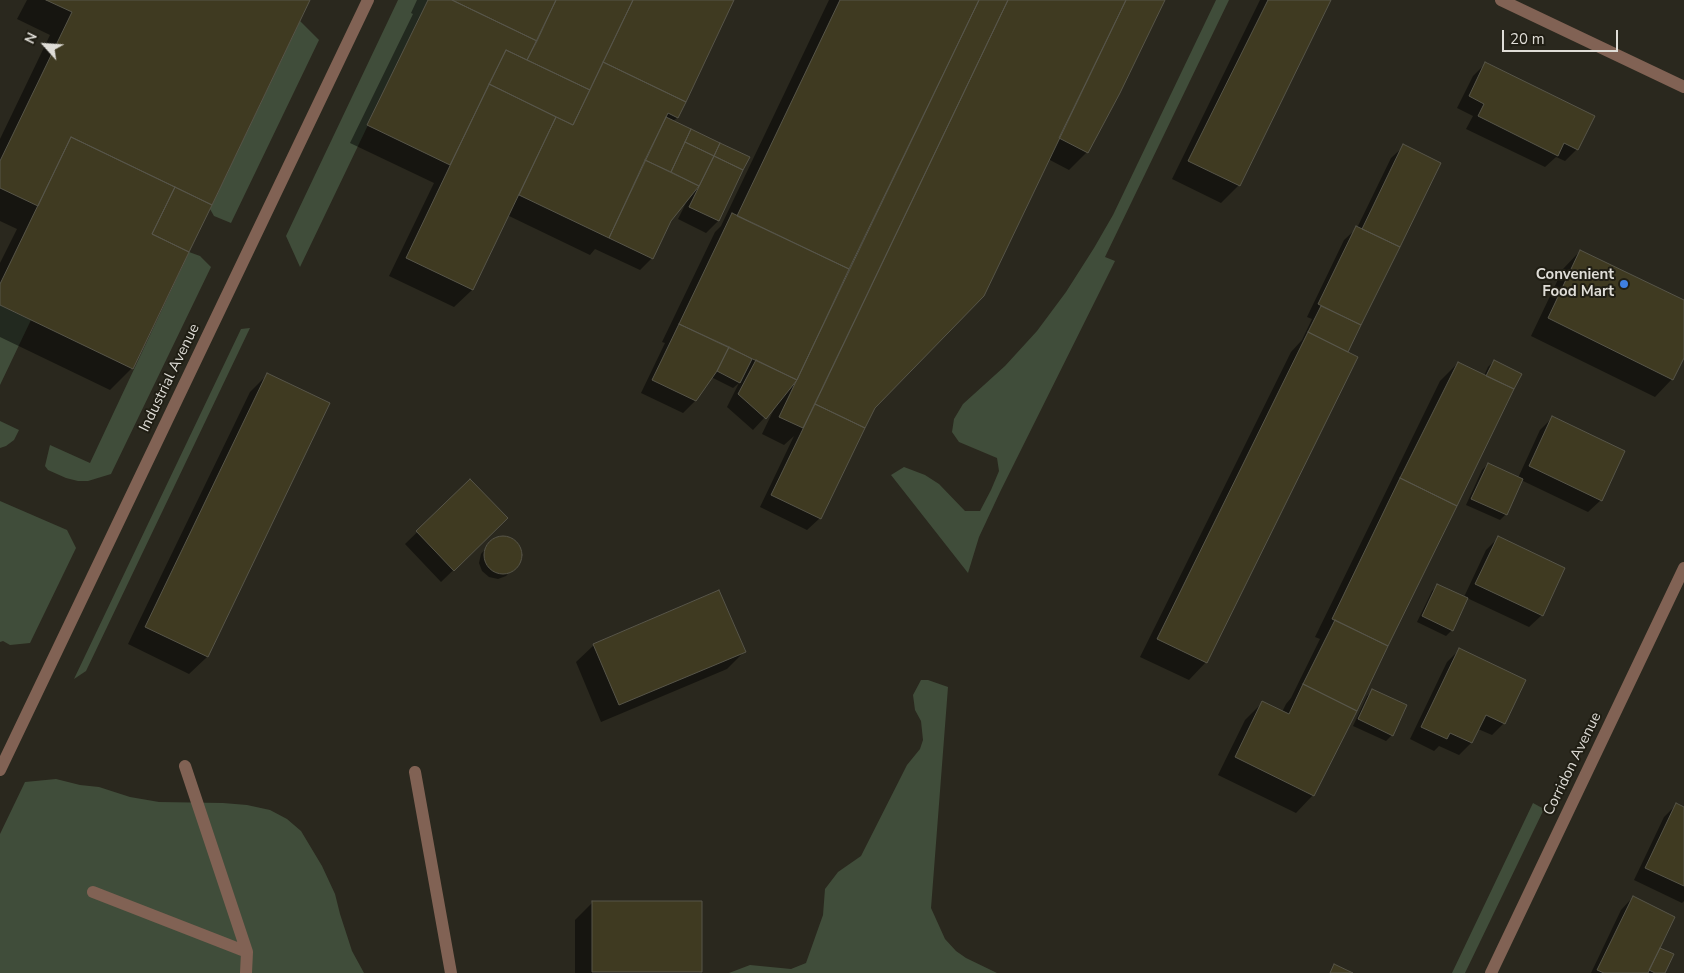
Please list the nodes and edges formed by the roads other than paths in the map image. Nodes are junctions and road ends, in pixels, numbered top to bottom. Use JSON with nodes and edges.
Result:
{"nodes":[{"id":1,"x":368,"y":0,"type":"edge"},
{"id":2,"x":1501,"y":0,"type":"edge"},
{"id":3,"x":1684,"y":87,"type":"edge"},
{"id":4,"x":1684,"y":568,"type":"edge"},
{"id":5,"x":186,"y":766,"type":"dead end"},
{"id":6,"x":0,"y":770,"type":"edge"},
{"id":7,"x":415,"y":772,"type":"dead end"},
{"id":8,"x":93,"y":892,"type":"dead end"},
{"id":9,"x":247,"y":952,"type":"junction"},
{"id":10,"x":246,"y":973,"type":"edge"},
{"id":11,"x":451,"y":973,"type":"edge"},
{"id":12,"x":1491,"y":973,"type":"edge"}],
"edges":[{"from":1,"to":6,"type":"street","name":"Industrial Avenue"},
{"from":2,"to":3,"type":"street"},
{"from":4,"to":12,"type":"street","name":"Corridon Avenue"},
{"from":5,"to":9,"type":"street"},
{"from":7,"to":11,"type":"street"},
{"from":8,"to":9,"type":"street"},
{"from":9,"to":10,"type":"street"}]}
